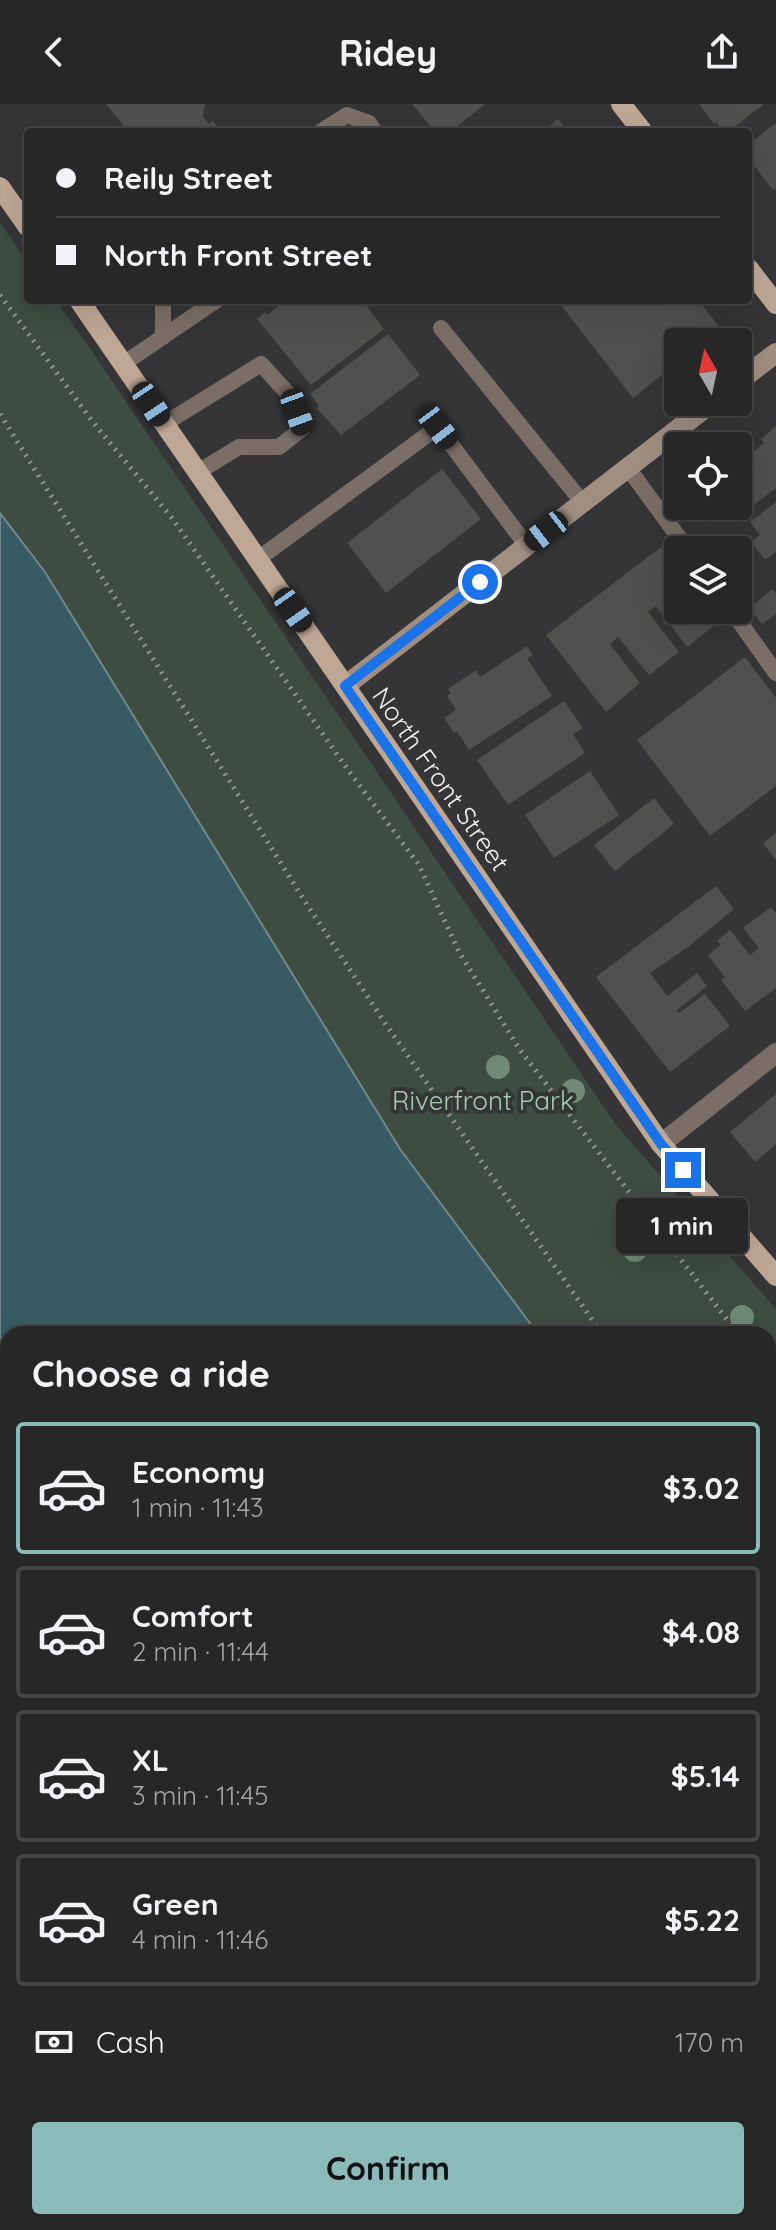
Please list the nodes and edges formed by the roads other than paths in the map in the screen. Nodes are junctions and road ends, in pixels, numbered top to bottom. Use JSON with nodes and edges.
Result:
{"nodes":[{"id":1,"x":621,"y":104,"type":"edge"},
{"id":2,"x":326,"y":128,"type":"edge"},
{"id":3,"x":372,"y":128,"type":"edge"},
{"id":4,"x":640,"y":128,"type":"edge"},
{"id":5,"x":0,"y":187,"type":"edge"},
{"id":6,"x":24,"y":221,"type":"edge"},
{"id":7,"x":752,"y":273,"type":"edge"},
{"id":8,"x":82,"y":304,"type":"edge"},
{"id":9,"x":163,"y":304,"type":"edge"},
{"id":10,"x":211,"y":304,"type":"edge"},
{"id":11,"x":776,"y":304,"type":"edge"},
{"id":12,"x":441,"y":328,"type":"dead end"},
{"id":13,"x":163,"y":337,"type":"junction"},
{"id":14,"x":776,"y":353,"type":"edge"},
{"id":15,"x":123,"y":364,"type":"junction"},
{"id":16,"x":752,"y":371,"type":"edge"},
{"id":17,"x":695,"y":416,"type":"edge"},
{"id":18,"x":164,"y":424,"type":"junction"},
{"id":19,"x":628,"y":468,"type":"junction"},
{"id":20,"x":198,"y":472,"type":"junction"},
{"id":21,"x":583,"y":503,"type":"junction"},
{"id":22,"x":678,"y":536,"type":"edge"},
{"id":23,"x":527,"y":546,"type":"junction"},
{"id":24,"x":258,"y":559,"type":"junction"},
{"id":25,"x":741,"y":624,"type":"edge"},
{"id":26,"x":776,"y":673,"type":"edge"},
{"id":27,"x":345,"y":686,"type":"junction"},
{"id":28,"x":776,"y":1053,"type":"edge"},
{"id":29,"x":661,"y":1144,"type":"junction"},
{"id":30,"x":776,"y":1276,"type":"edge"}],
"edges":[{"from":1,"to":4,"type":"main road"},
{"from":2,"to":3,"type":"lane"},
{"from":5,"to":6,"type":"main road"},
{"from":7,"to":11,"type":"main road"},
{"from":8,"to":15,"type":"main road","name":"North Front Street"},
{"from":9,"to":13,"type":"lane"},
{"from":10,"to":13,"type":"lane"},
{"from":12,"to":21,"type":"lane"},
{"from":13,"to":15,"type":"lane"},
{"from":14,"to":16,"type":"main road"},
{"from":15,"to":18,"type":"main road","name":"North Front Street"},
{"from":17,"to":19,"type":"main road"},
{"from":18,"to":20,"type":"main road","name":"North Front Street"},
{"from":18,"to":20,"type":"lane"},
{"from":19,"to":21,"type":"main road"},
{"from":19,"to":22,"type":"lane"},
{"from":20,"to":24,"type":"main road","name":"North Front Street"},
{"from":21,"to":23,"type":"main road"},
{"from":23,"to":24,"type":"lane"},
{"from":23,"to":27,"type":"main road"},
{"from":24,"to":27,"type":"main road","name":"North Front Street"},
{"from":25,"to":26,"type":"lane"},
{"from":27,"to":29,"type":"main road","name":"North Front Street"},
{"from":28,"to":29,"type":"street"},
{"from":29,"to":30,"type":"main road","name":"North Front Street"}]}
